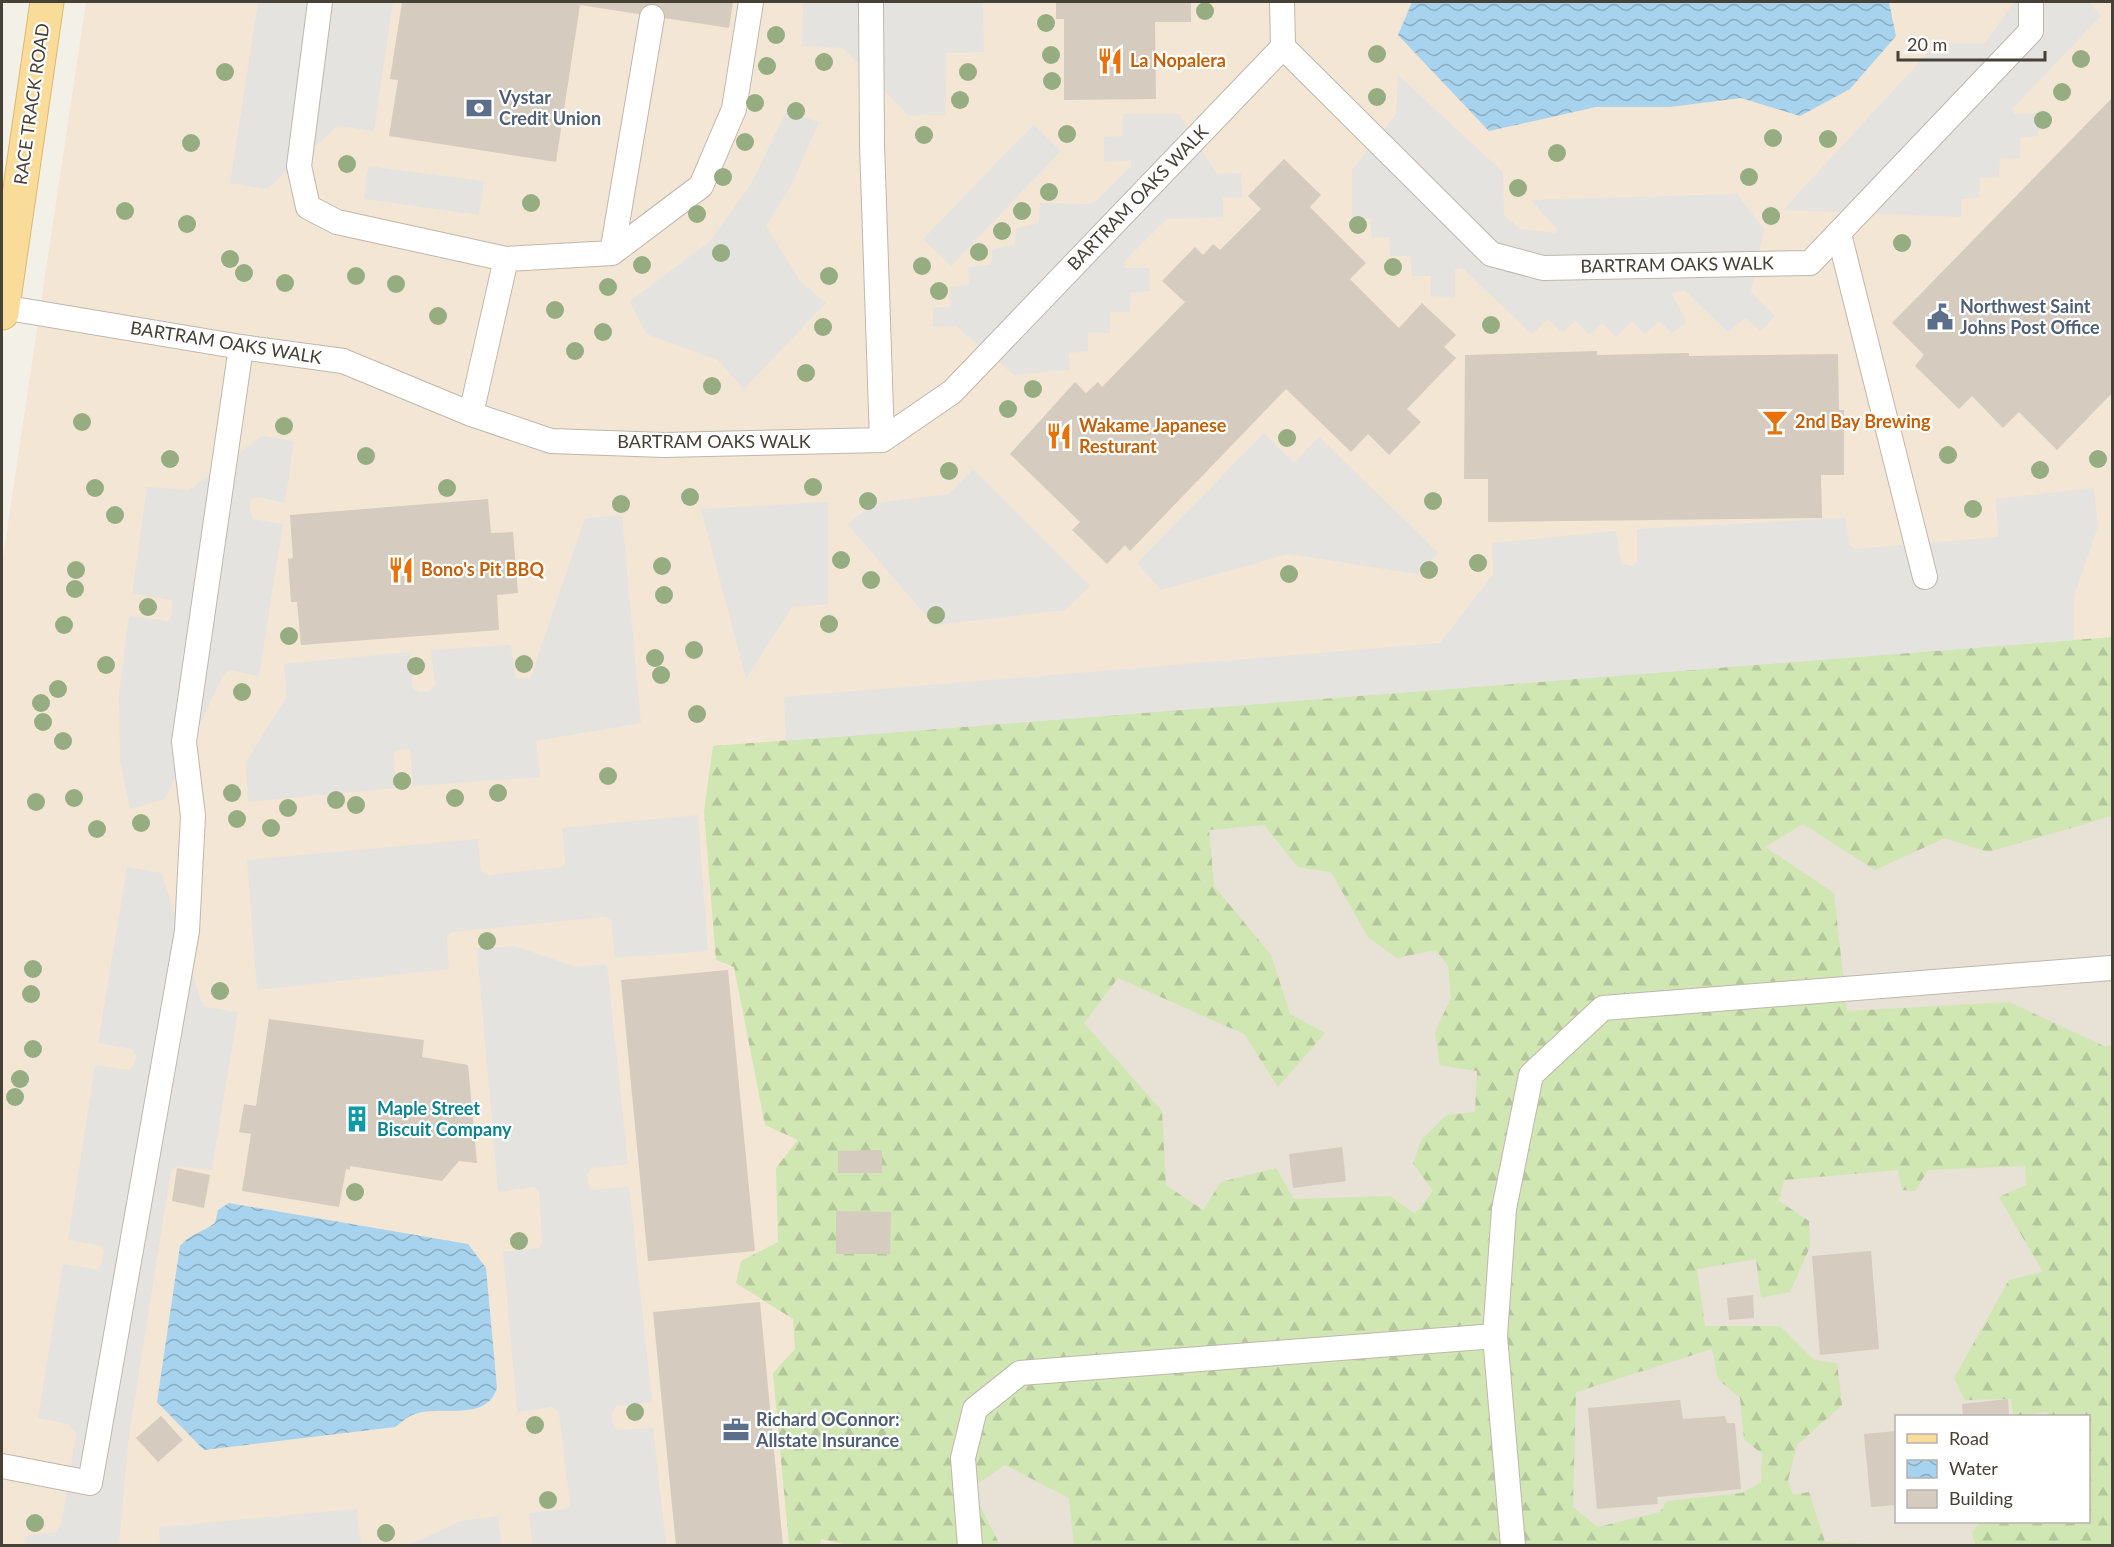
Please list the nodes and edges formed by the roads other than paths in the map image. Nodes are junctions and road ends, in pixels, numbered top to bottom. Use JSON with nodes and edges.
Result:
{"nodes":[{"id":1,"x":47,"y":2,"type":"edge"},
{"id":2,"x":320,"y":2,"type":"edge"},
{"id":3,"x":751,"y":2,"type":"edge"},
{"id":4,"x":871,"y":2,"type":"edge"},
{"id":5,"x":1282,"y":2,"type":"edge"},
{"id":6,"x":2031,"y":2,"type":"edge"},
{"id":7,"x":652,"y":17,"type":"dead end"},
{"id":8,"x":1282,"y":47,"type":"junction"},
{"id":9,"x":1839,"y":234,"type":"junction"},
{"id":10,"x":612,"y":253,"type":"junction"},
{"id":11,"x":506,"y":259,"type":"junction"},
{"id":12,"x":2,"y":309,"type":"edge"},
{"id":13,"x":241,"y":347,"type":"junction"},
{"id":14,"x":471,"y":414,"type":"junction"},
{"id":15,"x":882,"y":440,"type":"junction"},
{"id":16,"x":1925,"y":577,"type":"dead end"},
{"id":17,"x":2111,"y":968,"type":"edge"},
{"id":18,"x":1496,"y":1336,"type":"junction"},
{"id":19,"x":2,"y":1466,"type":"edge"},
{"id":20,"x":970,"y":1545,"type":"edge"},
{"id":21,"x":1513,"y":1545,"type":"edge"}],
"edges":[{"from":1,"to":12,"type":"main road","name":"RACE TRACK ROAD"},
{"from":2,"to":11,"type":"lane"},
{"from":3,"to":10,"type":"lane"},
{"from":4,"to":15,"type":"lane"},
{"from":5,"to":8,"type":"lane"},
{"from":6,"to":9,"type":"lane","name":"BARTRAM OAKS WALK"},
{"from":7,"to":10,"type":"lane"},
{"from":8,"to":9,"type":"lane","name":"BARTRAM OAKS WALK"},
{"from":8,"to":15,"type":"lane","name":"BARTRAM OAKS WALK"},
{"from":9,"to":16,"type":"lane"},
{"from":10,"to":11,"type":"lane"},
{"from":11,"to":14,"type":"lane"},
{"from":12,"to":13,"type":"lane","name":"BARTRAM OAKS WALK"},
{"from":13,"to":14,"type":"lane","name":"BARTRAM OAKS WALK"},
{"from":13,"to":19,"type":"lane"},
{"from":14,"to":15,"type":"lane","name":"BARTRAM OAKS WALK"},
{"from":17,"to":18,"type":"lane"},
{"from":18,"to":20,"type":"lane"},
{"from":18,"to":21,"type":"lane"}]}
